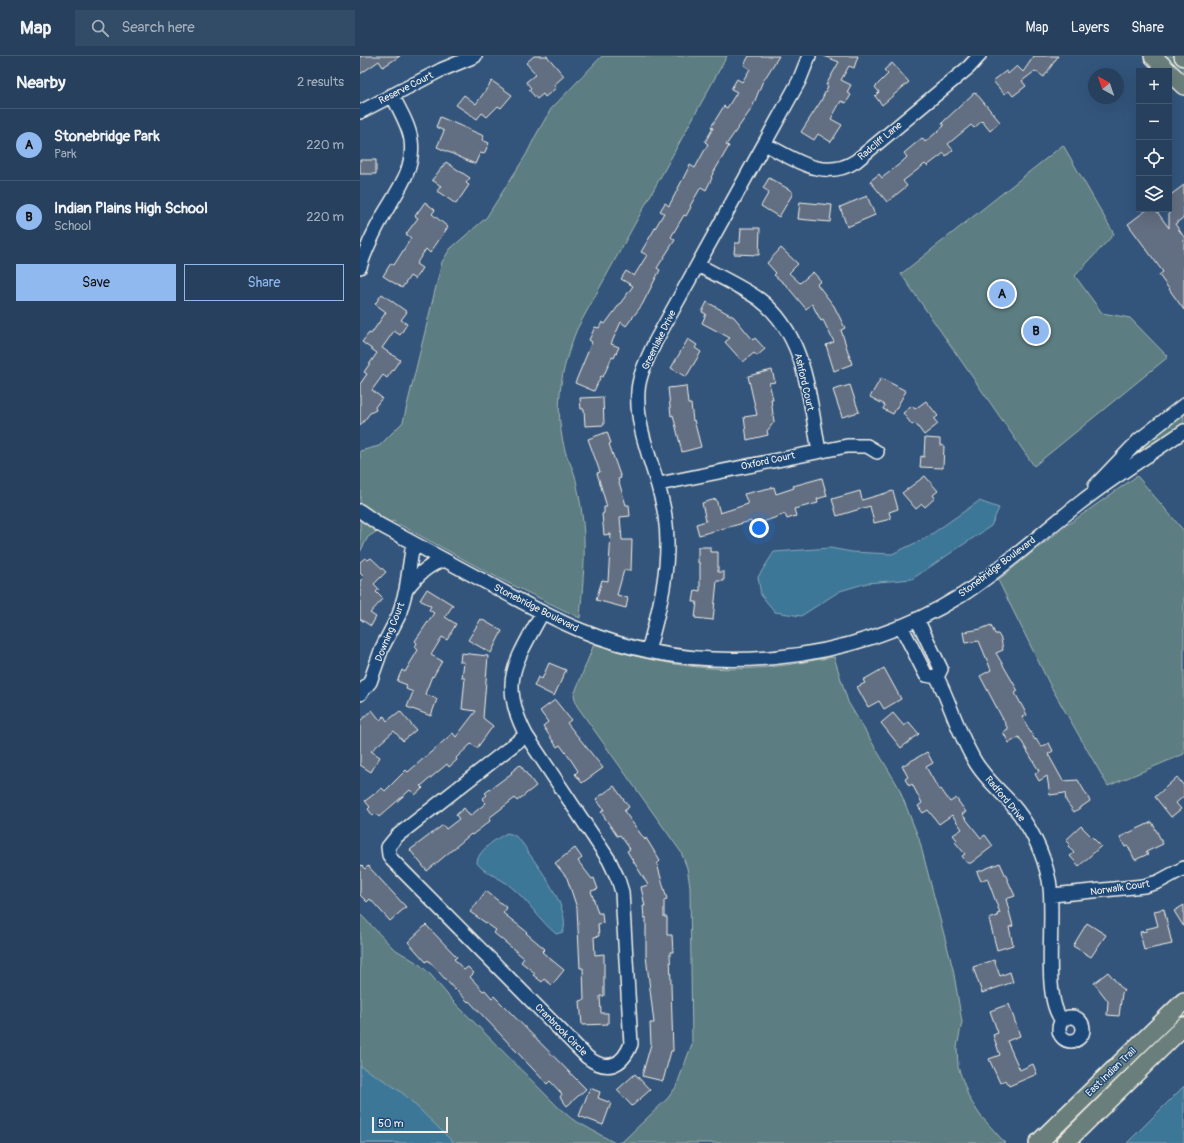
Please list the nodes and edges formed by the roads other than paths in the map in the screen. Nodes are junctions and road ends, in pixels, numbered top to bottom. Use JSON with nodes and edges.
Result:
{"nodes":[{"id":1,"x":475,"y":56,"type":"edge"},
{"id":2,"x":809,"y":56,"type":"edge"},
{"id":3,"x":979,"y":56,"type":"edge"},
{"id":4,"x":1153,"y":56,"type":"edge"},
{"id":5,"x":1164,"y":68,"type":"edge"},
{"id":6,"x":1172,"y":76,"type":"edge"},
{"id":7,"x":1184,"y":86,"type":"edge"},
{"id":8,"x":392,"y":96,"type":"junction"},
{"id":9,"x":360,"y":112,"type":"edge"},
{"id":10,"x":764,"y":144,"type":"junction"},
{"id":11,"x":698,"y":265,"type":"junction"},
{"id":12,"x":360,"y":267,"type":"edge"},
{"id":13,"x":1184,"y":404,"type":"edge"},
{"id":14,"x":1184,"y":431,"type":"edge"},
{"id":15,"x":819,"y":451,"type":"junction"},
{"id":16,"x":877,"y":452,"type":"dead end"},
{"id":17,"x":658,"y":484,"type":"junction"},
{"id":18,"x":1082,"y":501,"type":"junction"},
{"id":19,"x":363,"y":514,"type":"edge"},
{"id":20,"x":413,"y":543,"type":"junction"},
{"id":21,"x":445,"y":560,"type":"junction"},
{"id":22,"x":406,"y":590,"type":"junction"},
{"id":23,"x":542,"y":613,"type":"junction"},
{"id":24,"x":917,"y":619,"type":"junction"},
{"id":25,"x":901,"y":626,"type":"junction"},
{"id":26,"x":648,"y":651,"type":"junction"},
{"id":27,"x":937,"y":677,"type":"junction"},
{"id":28,"x":360,"y":694,"type":"edge"},
{"id":29,"x":526,"y":735,"type":"junction"},
{"id":30,"x":1184,"y":868,"type":"edge"},
{"id":31,"x":1052,"y":895,"type":"junction"},
{"id":32,"x":1184,"y":1001,"type":"edge"},
{"id":33,"x":1062,"y":1020,"type":"dead end"},
{"id":34,"x":1184,"y":1026,"type":"edge"},
{"id":35,"x":1038,"y":1143,"type":"edge"},
{"id":36,"x":1065,"y":1143,"type":"edge"}],
"edges":[{"from":1,"to":8,"type":"street","name":"Reserve Court"},
{"from":2,"to":10,"type":"street","name":"Greenlake Drive"},
{"from":3,"to":10,"type":"street","name":"Radcliff Lane"},
{"from":4,"to":5,"type":"main road"},
{"from":6,"to":7,"type":"main road"},
{"from":8,"to":9,"type":"street","name":"Reserve Court"},
{"from":8,"to":12,"type":"street"},
{"from":10,"to":11,"type":"street","name":"Greenlake Drive"},
{"from":11,"to":15,"type":"street","name":"Ashford Court"},
{"from":11,"to":17,"type":"street","name":"Greenlake Drive"},
{"from":13,"to":18,"type":"street","name":"Stonebridge Boulevard"},
{"from":14,"to":18,"type":"street","name":"Stonebridge Boulevard"},
{"from":15,"to":16,"type":"street","name":"Oxford Court"},
{"from":15,"to":17,"type":"street","name":"Oxford Court"},
{"from":17,"to":26,"type":"street","name":"Greenlake Drive"},
{"from":18,"to":24,"type":"street","name":"Stonebridge Boulevard"},
{"from":19,"to":20,"type":"street","name":"Stonebridge Boulevard"},
{"from":20,"to":21,"type":"street","name":"Stonebridge Boulevard"},
{"from":20,"to":22,"type":"street","name":"Downing Court"},
{"from":21,"to":22,"type":"street","name":"Downing Court"},
{"from":21,"to":23,"type":"street","name":"Stonebridge Boulevard"},
{"from":22,"to":28,"type":"street","name":"Downing Court"},
{"from":23,"to":26,"type":"street","name":"Stonebridge Boulevard"},
{"from":23,"to":29,"type":"street","name":"Cranbrook Circle"},
{"from":24,"to":25,"type":"street","name":"Stonebridge Boulevard"},
{"from":24,"to":27,"type":"street","name":"Radford Drive"},
{"from":25,"to":26,"type":"street","name":"Stonebridge Boulevard"},
{"from":25,"to":27,"type":"street"},
{"from":27,"to":31,"type":"street","name":"Radford Drive"},
{"from":29,"to":29,"type":"street","name":"Cranbrook Circle"},
{"from":30,"to":31,"type":"street","name":"Norwalk Court"},
{"from":31,"to":33,"type":"street","name":"Radford Drive"},
{"from":32,"to":35,"type":"main road","name":"East Indian Trail"},
{"from":34,"to":36,"type":"main road","name":"East Indian Trail"}]}
